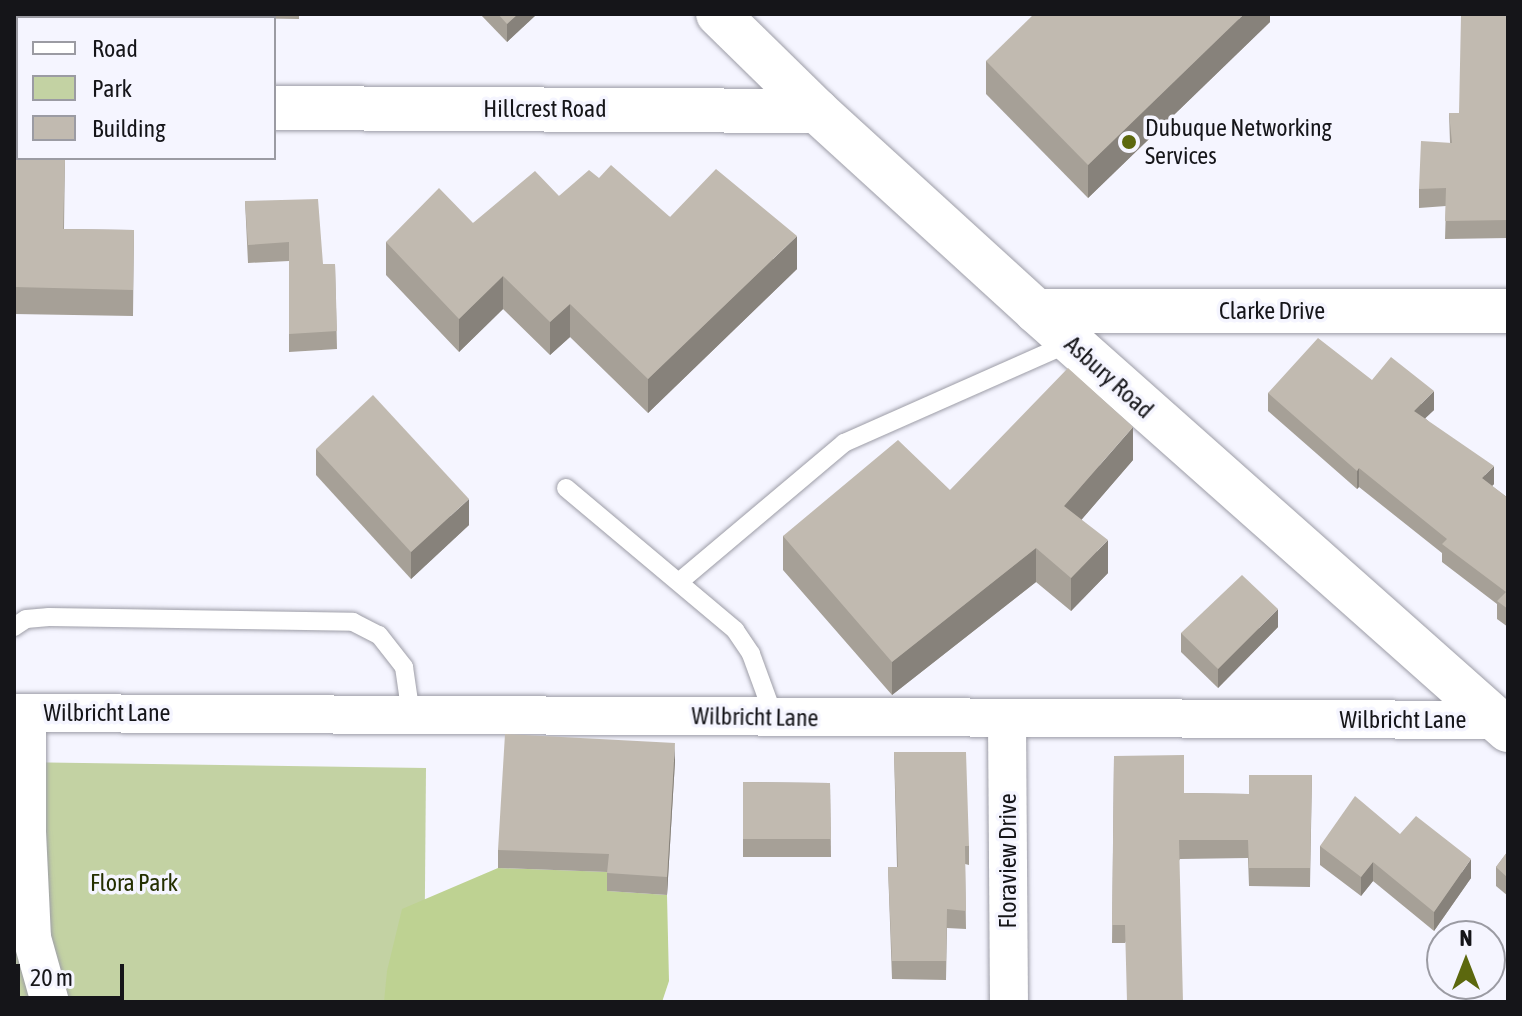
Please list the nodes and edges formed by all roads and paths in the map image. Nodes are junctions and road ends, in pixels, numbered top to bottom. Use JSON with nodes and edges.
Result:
{"nodes":[{"id":1,"x":718,"y":14,"type":"edge"},
{"id":2,"x":276,"y":108,"type":"edge"},
{"id":3,"x":817,"y":111,"type":"junction"},
{"id":4,"x":1036,"y":311,"type":"junction"},
{"id":5,"x":1508,"y":311,"type":"edge"},
{"id":6,"x":1070,"y":343,"type":"junction"},
{"id":7,"x":566,"y":488,"type":"dead end"},
{"id":8,"x":679,"y":582,"type":"junction"},
{"id":9,"x":14,"y":627,"type":"edge"},
{"id":10,"x":20,"y":713,"type":"edge"},
{"id":11,"x":411,"y":715,"type":"junction"},
{"id":12,"x":774,"y":717,"type":"junction"},
{"id":13,"x":1007,"y":720,"type":"junction"},
{"id":14,"x":1502,"y":725,"type":"edge"},
{"id":15,"x":50,"y":1002,"type":"edge"},
{"id":16,"x":1009,"y":1002,"type":"edge"}],
"edges":[{"from":1,"to":3,"type":"main road","name":"Asbury Road"},
{"from":2,"to":3,"type":"main road","name":"Hillcrest Road"},
{"from":3,"to":4,"type":"main road","name":"Asbury Road"},
{"from":4,"to":5,"type":"main road","name":"Clarke Drive"},
{"from":4,"to":6,"type":"main road","name":"Asbury Road"},
{"from":6,"to":8,"type":"lane"},
{"from":6,"to":14,"type":"main road","name":"Asbury Road"},
{"from":7,"to":8,"type":"lane"},
{"from":8,"to":12,"type":"lane"},
{"from":9,"to":11,"type":"lane"},
{"from":10,"to":11,"type":"street","name":"Wilbricht Lane"},
{"from":10,"to":15,"type":"street"},
{"from":11,"to":12,"type":"street","name":"Wilbricht Lane"},
{"from":12,"to":13,"type":"street","name":"Wilbricht Lane"},
{"from":13,"to":14,"type":"street","name":"Wilbricht Lane"},
{"from":13,"to":16,"type":"street","name":"Floraview Drive"}]}
